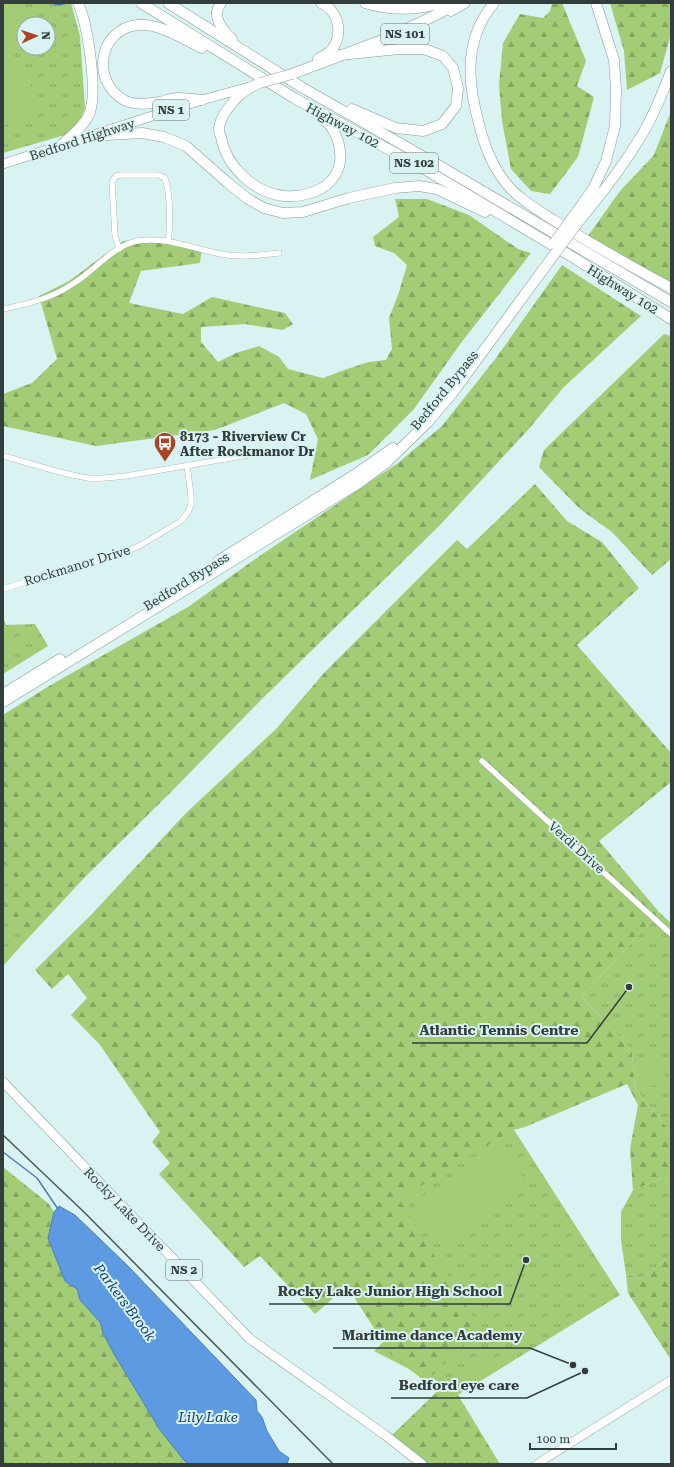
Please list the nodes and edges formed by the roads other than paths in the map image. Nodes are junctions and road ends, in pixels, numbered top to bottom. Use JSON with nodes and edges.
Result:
{"nodes":[{"id":1,"x":78,"y":3,"type":"edge"},
{"id":2,"x":140,"y":3,"type":"edge"},
{"id":3,"x":168,"y":3,"type":"edge"},
{"id":4,"x":221,"y":3,"type":"edge"},
{"id":5,"x":321,"y":3,"type":"edge"},
{"id":6,"x":365,"y":3,"type":"edge"},
{"id":7,"x":442,"y":3,"type":"edge"},
{"id":8,"x":456,"y":3,"type":"edge"},
{"id":9,"x":466,"y":3,"type":"edge"},
{"id":10,"x":494,"y":3,"type":"edge"},
{"id":11,"x":596,"y":3,"type":"edge"},
{"id":12,"x":340,"y":55,"type":"junction"},
{"id":13,"x":242,"y":66,"type":"junction"},
{"id":14,"x":276,"y":71,"type":"junction"},
{"id":15,"x":671,"y":71,"type":"edge"},
{"id":16,"x":292,"y":74,"type":"junction"},
{"id":17,"x":257,"y":85,"type":"junction"},
{"id":18,"x":304,"y":88,"type":"junction"},
{"id":19,"x":279,"y":89,"type":"junction"},
{"id":20,"x":202,"y":100,"type":"junction"},
{"id":21,"x":90,"y":136,"type":"junction"},
{"id":22,"x":60,"y":146,"type":"junction"},
{"id":23,"x":3,"y":164,"type":"edge"},
{"id":24,"x":576,"y":219,"type":"junction"},
{"id":25,"x":168,"y":241,"type":"junction"},
{"id":26,"x":546,"y":241,"type":"junction"},
{"id":27,"x":118,"y":249,"type":"junction"},
{"id":28,"x":279,"y":253,"type":"dead end"},
{"id":29,"x":539,"y":269,"type":"junction"},
{"id":30,"x":635,"y":281,"type":"junction"},
{"id":31,"x":671,"y":288,"type":"edge"},
{"id":32,"x":671,"y":298,"type":"edge"},
{"id":33,"x":671,"y":302,"type":"edge"},
{"id":34,"x":3,"y":309,"type":"edge"},
{"id":35,"x":671,"y":319,"type":"edge"},
{"id":36,"x":272,"y":451,"type":"dead end"},
{"id":37,"x":3,"y":456,"type":"edge"},
{"id":38,"x":187,"y":465,"type":"junction"},
{"id":39,"x":3,"y":589,"type":"edge"},
{"id":40,"x":3,"y":694,"type":"edge"},
{"id":41,"x":3,"y":702,"type":"edge"},
{"id":42,"x":482,"y":761,"type":"dead end"},
{"id":43,"x":671,"y":934,"type":"edge"},
{"id":44,"x":3,"y":1082,"type":"edge"},
{"id":45,"x":671,"y":1380,"type":"edge"},
{"id":46,"x":422,"y":1464,"type":"edge"},
{"id":47,"x":537,"y":1464,"type":"edge"}],
"edges":[{"from":1,"to":22,"type":"highway"},
{"from":2,"to":13,"type":"highway","name":"Highway 102","number":"NS 102"},
{"from":3,"to":14,"type":"highway","name":"Highway 102","number":"NS 102"},
{"from":4,"to":14,"type":"highway"},
{"from":5,"to":16,"type":"highway"},
{"from":6,"to":7,"type":"highway"},
{"from":8,"to":12,"type":"highway","number":"NS 101"},
{"from":9,"to":12,"type":"highway","number":"NS 101"},
{"from":10,"to":31,"type":"highway"},
{"from":11,"to":24,"type":"highway","name":"Bedford Bypass"},
{"from":12,"to":16,"type":"highway","number":"NS 101"},
{"from":12,"to":18,"type":"highway"},
{"from":13,"to":19,"type":"highway","name":"Highway 102","number":"NS 102"},
{"from":13,"to":20,"type":"highway"},
{"from":14,"to":18,"type":"highway","name":"Highway 102","number":"NS 102"},
{"from":15,"to":24,"type":"highway","name":"Bedford Bypass"},
{"from":16,"to":17,"type":"highway","number":"NS 101","bridge":true},
{"from":17,"to":19,"type":"highway"},
{"from":17,"to":20,"type":"main road","name":"Bedford Highway","number":"NS 1"},
{"from":18,"to":30,"type":"highway","name":"Highway 102","number":"NS 102"},
{"from":19,"to":26,"type":"highway","name":"Highway 102","number":"NS 102"},
{"from":20,"to":21,"type":"main road","name":"Bedford Highway","number":"NS 1"},
{"from":21,"to":22,"type":"main road","name":"Bedford Highway","number":"NS 1"},
{"from":21,"to":26,"type":"highway"},
{"from":22,"to":23,"type":"main road","name":"Bedford Highway","number":"NS 1"},
{"from":24,"to":29,"type":"highway","name":"Bedford Bypass","bridge":true},
{"from":25,"to":27,"type":"street"},
{"from":25,"to":27,"type":"street"},
{"from":25,"to":28,"type":"street"},
{"from":26,"to":35,"type":"highway","name":"Highway 102","number":"NS 102"},
{"from":27,"to":34,"type":"street"},
{"from":29,"to":40,"type":"highway","name":"Bedford Bypass"},
{"from":29,"to":41,"type":"highway","name":"Bedford Bypass"},
{"from":30,"to":32,"type":"highway"},
{"from":30,"to":33,"type":"highway","name":"Highway 102","number":"NS 102"},
{"from":36,"to":38,"type":"street"},
{"from":37,"to":38,"type":"street"},
{"from":38,"to":39,"type":"street","name":"Rockmanor Drive"},
{"from":42,"to":43,"type":"street","name":"Verdi Drive"},
{"from":44,"to":46,"type":"main road","name":"Rocky Lake Drive","number":"NS 2"},
{"from":45,"to":47,"type":"main road"}]}
